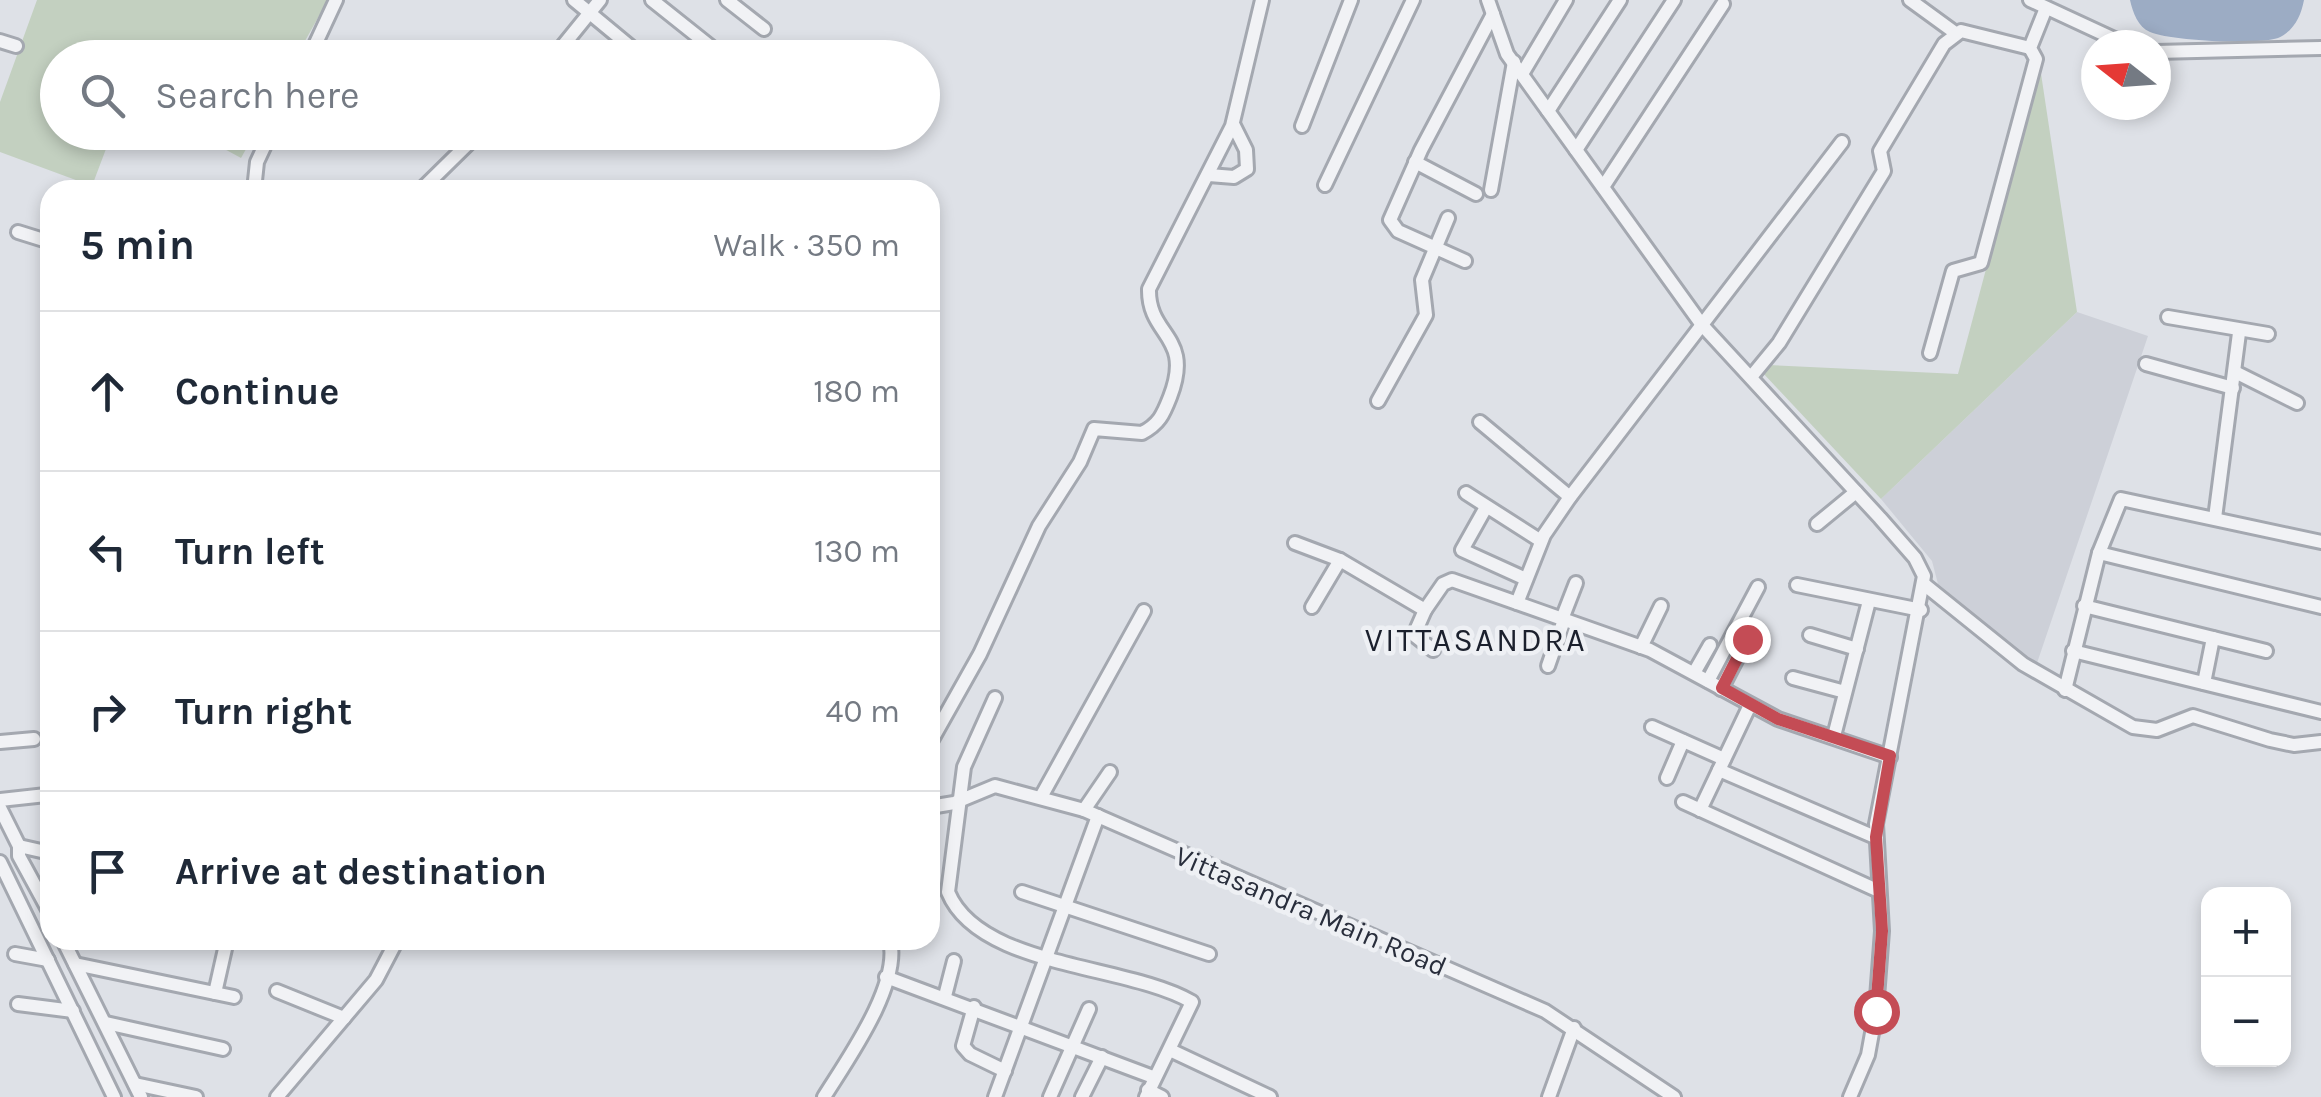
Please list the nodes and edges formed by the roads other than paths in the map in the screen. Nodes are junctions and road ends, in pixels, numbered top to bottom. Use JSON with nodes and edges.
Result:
{"nodes":[{"id":1,"x":336,"y":0,"type":"edge"},
{"id":2,"x":574,"y":0,"type":"edge"},
{"id":3,"x":600,"y":0,"type":"edge"},
{"id":4,"x":652,"y":0,"type":"edge"},
{"id":5,"x":728,"y":0,"type":"edge"},
{"id":6,"x":1262,"y":0,"type":"edge"},
{"id":7,"x":1351,"y":0,"type":"edge"},
{"id":8,"x":1412,"y":0,"type":"edge"},
{"id":9,"x":1488,"y":0,"type":"edge"},
{"id":10,"x":1566,"y":0,"type":"edge"},
{"id":11,"x":1620,"y":0,"type":"edge"},
{"id":12,"x":1674,"y":0,"type":"edge"},
{"id":13,"x":1910,"y":0,"type":"edge"},
{"id":14,"x":2030,"y":0,"type":"edge"},
{"id":15,"x":1723,"y":4,"type":"dead end"},
{"id":16,"x":2046,"y":8,"type":"junction"},
{"id":17,"x":590,"y":13,"type":"junction"},
{"id":18,"x":1493,"y":14,"type":"junction"},
{"id":19,"x":764,"y":29,"type":"dead end"},
{"id":20,"x":2094,"y":30,"type":"edge"},
{"id":21,"x":1954,"y":32,"type":"junction"},
{"id":22,"x":317,"y":40,"type":"edge"},
{"id":23,"x":568,"y":40,"type":"edge"},
{"id":24,"x":622,"y":40,"type":"edge"},
{"id":25,"x":701,"y":40,"type":"edge"},
{"id":26,"x":0,"y":42,"type":"edge"},
{"id":27,"x":2320,"y":43,"type":"edge"},
{"id":28,"x":16,"y":46,"type":"dead end"},
{"id":29,"x":2030,"y":48,"type":"junction"},
{"id":30,"x":2171,"y":51,"type":"edge"},
{"id":31,"x":1518,"y":68,"type":"junction"},
{"id":32,"x":1548,"y":111,"type":"junction"},
{"id":33,"x":1233,"y":124,"type":"junction"},
{"id":34,"x":1302,"y":126,"type":"dead end"},
{"id":35,"x":1842,"y":142,"type":"dead end"},
{"id":36,"x":263,"y":150,"type":"edge"},
{"id":37,"x":462,"y":150,"type":"edge"},
{"id":38,"x":1576,"y":150,"type":"junction"},
{"id":39,"x":1415,"y":162,"type":"junction"},
{"id":40,"x":1209,"y":175,"type":"junction"},
{"id":41,"x":255,"y":180,"type":"edge"},
{"id":42,"x":431,"y":180,"type":"edge"},
{"id":43,"x":1325,"y":185,"type":"dead end"},
{"id":44,"x":1603,"y":187,"type":"junction"},
{"id":45,"x":1490,"y":190,"type":"dead end"},
{"id":46,"x":1476,"y":194,"type":"dead end"},
{"id":47,"x":1448,"y":218,"type":"dead end"},
{"id":48,"x":18,"y":232,"type":"dead end"},
{"id":49,"x":40,"y":239,"type":"edge"},
{"id":50,"x":1435,"y":248,"type":"junction"},
{"id":51,"x":1466,"y":261,"type":"dead end"},
{"id":52,"x":2168,"y":318,"type":"dead end"},
{"id":53,"x":1702,"y":324,"type":"junction"},
{"id":54,"x":2239,"y":333,"type":"junction"},
{"id":55,"x":2268,"y":334,"type":"dead end"},
{"id":56,"x":1930,"y":352,"type":"dead end"},
{"id":57,"x":2146,"y":364,"type":"dead end"},
{"id":58,"x":2236,"y":372,"type":"junction"},
{"id":59,"x":1751,"y":376,"type":"junction"},
{"id":60,"x":2233,"y":388,"type":"junction"},
{"id":61,"x":1378,"y":400,"type":"dead end"},
{"id":62,"x":2298,"y":403,"type":"dead end"},
{"id":63,"x":1480,"y":422,"type":"dead end"},
{"id":64,"x":1856,"y":492,"type":"junction"},
{"id":65,"x":1466,"y":493,"type":"dead end"},
{"id":66,"x":1570,"y":498,"type":"junction"},
{"id":67,"x":1485,"y":509,"type":"junction"},
{"id":68,"x":2215,"y":518,"type":"junction"},
{"id":69,"x":1817,"y":524,"type":"dead end"},
{"id":70,"x":1541,"y":541,"type":"junction"},
{"id":71,"x":2321,"y":542,"type":"edge"},
{"id":72,"x":1296,"y":544,"type":"dead end"},
{"id":73,"x":2099,"y":552,"type":"junction"},
{"id":74,"x":1340,"y":560,"type":"junction"},
{"id":75,"x":1526,"y":579,"type":"junction"},
{"id":76,"x":1576,"y":583,"type":"dead end"},
{"id":77,"x":1797,"y":585,"type":"dead end"},
{"id":78,"x":1925,"y":585,"type":"junction"},
{"id":79,"x":1758,"y":587,"type":"dead end"},
{"id":80,"x":1869,"y":601,"type":"junction"},
{"id":81,"x":1517,"y":603,"type":"junction"},
{"id":82,"x":1661,"y":606,"type":"dead end"},
{"id":83,"x":2084,"y":606,"type":"junction"},
{"id":84,"x":2321,"y":607,"type":"edge"},
{"id":85,"x":1312,"y":608,"type":"dead end"},
{"id":86,"x":1424,"y":610,"type":"junction"},
{"id":87,"x":1921,"y":610,"type":"junction"},
{"id":88,"x":1144,"y":611,"type":"dead end"},
{"id":89,"x":1563,"y":619,"type":"junction"},
{"id":90,"x":1810,"y":635,"type":"dead end"},
{"id":91,"x":2214,"y":638,"type":"junction"},
{"id":92,"x":1747,"y":639,"type":"dead end"},
{"id":93,"x":1710,"y":644,"type":"dead end"},
{"id":94,"x":1640,"y":646,"type":"junction"},
{"id":95,"x":1856,"y":648,"type":"junction"},
{"id":96,"x":1432,"y":650,"type":"dead end"},
{"id":97,"x":2074,"y":651,"type":"junction"},
{"id":98,"x":2266,"y":651,"type":"dead end"},
{"id":99,"x":1548,"y":666,"type":"dead end"},
{"id":100,"x":1694,"y":673,"type":"junction"},
{"id":101,"x":1793,"y":678,"type":"dead end"},
{"id":102,"x":1708,"y":681,"type":"junction"},
{"id":103,"x":2204,"y":683,"type":"junction"},
{"id":104,"x":1722,"y":688,"type":"junction"},
{"id":105,"x":2065,"y":690,"type":"junction"},
{"id":106,"x":1845,"y":692,"type":"junction"},
{"id":107,"x":995,"y":698,"type":"dead end"},
{"id":108,"x":1750,"y":705,"type":"junction"},
{"id":109,"x":2321,"y":712,"type":"edge"},
{"id":110,"x":940,"y":724,"type":"edge"},
{"id":111,"x":1652,"y":726,"type":"dead end"},
{"id":112,"x":1834,"y":736,"type":"junction"},
{"id":113,"x":34,"y":739,"type":"dead end"},
{"id":114,"x":1683,"y":741,"type":"junction"},
{"id":115,"x":0,"y":742,"type":"edge"},
{"id":116,"x":2321,"y":742,"type":"edge"},
{"id":117,"x":1890,"y":756,"type":"junction"},
{"id":118,"x":1722,"y":764,"type":"junction"},
{"id":119,"x":1110,"y":772,"type":"dead end"},
{"id":120,"x":1666,"y":778,"type":"dead end"},
{"id":121,"x":40,"y":796,"type":"edge"},
{"id":122,"x":1041,"y":797,"type":"junction"},
{"id":123,"x":0,"y":800,"type":"edge"},
{"id":124,"x":962,"y":801,"type":"junction"},
{"id":125,"x":1683,"y":802,"type":"dead end"},
{"id":126,"x":940,"y":805,"type":"edge"},
{"id":127,"x":0,"y":808,"type":"edge"},
{"id":128,"x":1084,"y":810,"type":"junction"},
{"id":129,"x":1700,"y":810,"type":"junction"},
{"id":130,"x":1098,"y":816,"type":"junction"},
{"id":131,"x":1876,"y":837,"type":"junction"},
{"id":132,"x":19,"y":846,"type":"junction"},
{"id":133,"x":40,"y":850,"type":"edge"},
{"id":134,"x":0,"y":862,"type":"edge"},
{"id":135,"x":1879,"y":891,"type":"junction"},
{"id":136,"x":1022,"y":892,"type":"dead end"},
{"id":137,"x":40,"y":893,"type":"edge"},
{"id":138,"x":22,"y":907,"type":"junction"},
{"id":139,"x":40,"y":907,"type":"edge"},
{"id":140,"x":1065,"y":908,"type":"junction"},
{"id":141,"x":40,"y":944,"type":"edge"},
{"id":142,"x":43,"y":950,"type":"edge"},
{"id":143,"x":68,"y":950,"type":"edge"},
{"id":144,"x":223,"y":950,"type":"edge"},
{"id":145,"x":392,"y":950,"type":"edge"},
{"id":146,"x":889,"y":950,"type":"edge"},
{"id":147,"x":15,"y":954,"type":"dead end"},
{"id":148,"x":1208,"y":954,"type":"dead end"},
{"id":149,"x":1048,"y":956,"type":"junction"},
{"id":150,"x":48,"y":960,"type":"junction"},
{"id":151,"x":954,"y":961,"type":"dead end"},
{"id":152,"x":75,"y":964,"type":"junction"},
{"id":153,"x":886,"y":976,"type":"junction"},
{"id":154,"x":277,"y":991,"type":"dead end"},
{"id":155,"x":216,"y":992,"type":"junction"},
{"id":156,"x":945,"y":996,"type":"junction"},
{"id":157,"x":234,"y":997,"type":"dead end"},
{"id":158,"x":18,"y":1004,"type":"dead end"},
{"id":159,"x":974,"y":1007,"type":"junction"},
{"id":160,"x":1089,"y":1009,"type":"dead end"},
{"id":161,"x":73,"y":1012,"type":"junction"},
{"id":162,"x":344,"y":1018,"type":"junction"},
{"id":163,"x":106,"y":1023,"type":"junction"},
{"id":164,"x":1023,"y":1024,"type":"junction"},
{"id":165,"x":1574,"y":1028,"type":"junction"},
{"id":166,"x":1071,"y":1044,"type":"junction"},
{"id":167,"x":222,"y":1049,"type":"dead end"},
{"id":168,"x":1170,"y":1050,"type":"junction"},
{"id":169,"x":1102,"y":1057,"type":"junction"},
{"id":170,"x":1005,"y":1071,"type":"junction"},
{"id":171,"x":1149,"y":1088,"type":"edge"},
{"id":172,"x":138,"y":1090,"type":"edge"},
{"id":173,"x":114,"y":1097,"type":"edge"},
{"id":174,"x":196,"y":1097,"type":"edge"},
{"id":175,"x":276,"y":1097,"type":"edge"},
{"id":176,"x":824,"y":1097,"type":"edge"},
{"id":177,"x":995,"y":1097,"type":"edge"},
{"id":178,"x":1050,"y":1097,"type":"edge"},
{"id":179,"x":1082,"y":1097,"type":"edge"},
{"id":180,"x":1162,"y":1097,"type":"edge"},
{"id":181,"x":1270,"y":1097,"type":"edge"},
{"id":182,"x":1548,"y":1097,"type":"edge"},
{"id":183,"x":1674,"y":1097,"type":"edge"},
{"id":184,"x":1850,"y":1097,"type":"edge"}],
"edges":[{"from":1,"to":22,"type":"street"},
{"from":2,"to":17,"type":"street"},
{"from":3,"to":17,"type":"street"},
{"from":4,"to":25,"type":"street"},
{"from":5,"to":19,"type":"street"},
{"from":6,"to":33,"type":"street"},
{"from":7,"to":34,"type":"street"},
{"from":8,"to":43,"type":"street"},
{"from":9,"to":18,"type":"street"},
{"from":10,"to":31,"type":"street"},
{"from":11,"to":32,"type":"street"},
{"from":12,"to":38,"type":"street"},
{"from":13,"to":21,"type":"street"},
{"from":14,"to":16,"type":"street"},
{"from":15,"to":44,"type":"street"},
{"from":16,"to":20,"type":"street"},
{"from":16,"to":29,"type":"street"},
{"from":17,"to":23,"type":"street"},
{"from":17,"to":24,"type":"street"},
{"from":18,"to":31,"type":"street"},
{"from":18,"to":39,"type":"street"},
{"from":21,"to":29,"type":"street"},
{"from":21,"to":59,"type":"street"},
{"from":26,"to":28,"type":"street"},
{"from":27,"to":30,"type":"street"},
{"from":29,"to":56,"type":"street"},
{"from":31,"to":32,"type":"street"},
{"from":31,"to":45,"type":"street"},
{"from":32,"to":38,"type":"street"},
{"from":33,"to":40,"type":"street"},
{"from":33,"to":40,"type":"street"},
{"from":35,"to":53,"type":"street"},
{"from":36,"to":41,"type":"street"},
{"from":37,"to":42,"type":"street"},
{"from":38,"to":44,"type":"street"},
{"from":39,"to":46,"type":"street"},
{"from":39,"to":50,"type":"street"},
{"from":40,"to":110,"type":"street"},
{"from":44,"to":53,"type":"street"},
{"from":47,"to":50,"type":"street"},
{"from":48,"to":49,"type":"street"},
{"from":50,"to":51,"type":"street"},
{"from":50,"to":61,"type":"street"},
{"from":52,"to":54,"type":"street"},
{"from":53,"to":59,"type":"street"},
{"from":53,"to":66,"type":"street"},
{"from":54,"to":55,"type":"street"},
{"from":54,"to":58,"type":"street"},
{"from":57,"to":60,"type":"street"},
{"from":58,"to":60,"type":"street"},
{"from":58,"to":62,"type":"street"},
{"from":59,"to":64,"type":"street"},
{"from":60,"to":68,"type":"street"},
{"from":63,"to":66,"type":"street"},
{"from":64,"to":69,"type":"street"},
{"from":64,"to":78,"type":"street"},
{"from":65,"to":67,"type":"street"},
{"from":66,"to":70,"type":"street"},
{"from":67,"to":70,"type":"street"},
{"from":67,"to":75,"type":"street"},
{"from":68,"to":71,"type":"street"},
{"from":68,"to":73,"type":"street"},
{"from":70,"to":75,"type":"street"},
{"from":72,"to":74,"type":"street"},
{"from":73,"to":83,"type":"street"},
{"from":73,"to":84,"type":"street"},
{"from":74,"to":85,"type":"street"},
{"from":74,"to":86,"type":"street"},
{"from":75,"to":81,"type":"street"},
{"from":76,"to":89,"type":"street"},
{"from":77,"to":80,"type":"street"},
{"from":78,"to":87,"type":"street"},
{"from":78,"to":105,"type":"street"},
{"from":79,"to":102,"type":"street"},
{"from":80,"to":87,"type":"street"},
{"from":80,"to":95,"type":"street"},
{"from":81,"to":86,"type":"street"},
{"from":81,"to":89,"type":"street"},
{"from":82,"to":94,"type":"street"},
{"from":83,"to":91,"type":"street"},
{"from":83,"to":97,"type":"street"},
{"from":86,"to":96,"type":"street"},
{"from":87,"to":117,"type":"street"},
{"from":88,"to":122,"type":"street"},
{"from":89,"to":94,"type":"street"},
{"from":89,"to":99,"type":"street"},
{"from":90,"to":95,"type":"street"},
{"from":91,"to":98,"type":"street"},
{"from":91,"to":103,"type":"street"},
{"from":92,"to":104,"type":"street"},
{"from":93,"to":100,"type":"street"},
{"from":94,"to":100,"type":"street"},
{"from":95,"to":106,"type":"street"},
{"from":97,"to":103,"type":"street"},
{"from":97,"to":105,"type":"street"},
{"from":100,"to":102,"type":"street"},
{"from":101,"to":106,"type":"street"},
{"from":102,"to":104,"type":"street"},
{"from":103,"to":109,"type":"street"},
{"from":104,"to":108,"type":"street"},
{"from":105,"to":116,"type":"street"},
{"from":106,"to":112,"type":"street"},
{"from":107,"to":124,"type":"street"},
{"from":108,"to":112,"type":"street"},
{"from":108,"to":118,"type":"street"},
{"from":111,"to":114,"type":"street"},
{"from":112,"to":117,"type":"street"},
{"from":113,"to":115,"type":"street"},
{"from":114,"to":118,"type":"street"},
{"from":114,"to":120,"type":"street"},
{"from":117,"to":131,"type":"street"},
{"from":118,"to":129,"type":"street"},
{"from":118,"to":131,"type":"street"},
{"from":119,"to":128,"type":"street"},
{"from":121,"to":123,"type":"street"},
{"from":122,"to":124,"type":"street","name":"Vittasandra Main Road"},
{"from":122,"to":128,"type":"street","name":"Vittasandra Main Road"},
{"from":124,"to":126,"type":"street","name":"Vittasandra Main Road"},
{"from":124,"to":149,"type":"street"},
{"from":125,"to":129,"type":"street"},
{"from":127,"to":132,"type":"street"},
{"from":128,"to":130,"type":"street","name":"Vittasandra Main Road"},
{"from":129,"to":135,"type":"street"},
{"from":130,"to":140,"type":"street"},
{"from":130,"to":165,"type":"street","name":"Vittasandra Main Road"},
{"from":131,"to":135,"type":"street"},
{"from":132,"to":133,"type":"street"},
{"from":132,"to":137,"type":"street"},
{"from":134,"to":138,"type":"street"},
{"from":135,"to":184,"type":"street"},
{"from":136,"to":140,"type":"street"},
{"from":138,"to":139,"type":"street"},
{"from":138,"to":141,"type":"street"},
{"from":140,"to":148,"type":"street"},
{"from":140,"to":149,"type":"street"},
{"from":142,"to":150,"type":"street"},
{"from":143,"to":152,"type":"street"},
{"from":144,"to":155,"type":"street"},
{"from":145,"to":162,"type":"street"},
{"from":146,"to":153,"type":"street"},
{"from":147,"to":150,"type":"street"},
{"from":149,"to":164,"type":"street"},
{"from":149,"to":168,"type":"street"},
{"from":150,"to":161,"type":"street"},
{"from":151,"to":156,"type":"street"},
{"from":152,"to":155,"type":"street"},
{"from":152,"to":163,"type":"street"},
{"from":153,"to":156,"type":"street"},
{"from":153,"to":176,"type":"street"},
{"from":154,"to":162,"type":"street"},
{"from":155,"to":157,"type":"street"},
{"from":156,"to":159,"type":"street"},
{"from":158,"to":161,"type":"street"},
{"from":159,"to":164,"type":"street"},
{"from":159,"to":170,"type":"street"},
{"from":160,"to":166,"type":"street"},
{"from":161,"to":173,"type":"street"},
{"from":162,"to":175,"type":"street"},
{"from":163,"to":167,"type":"street"},
{"from":163,"to":172,"type":"street"},
{"from":164,"to":166,"type":"street"},
{"from":164,"to":170,"type":"street"},
{"from":165,"to":182,"type":"street"},
{"from":165,"to":183,"type":"street","name":"Vittasandra Main Road"},
{"from":166,"to":169,"type":"street"},
{"from":166,"to":178,"type":"street"},
{"from":168,"to":171,"type":"street"},
{"from":168,"to":181,"type":"street"},
{"from":169,"to":171,"type":"street"},
{"from":169,"to":179,"type":"street"},
{"from":170,"to":177,"type":"street"},
{"from":171,"to":180,"type":"street"},
{"from":172,"to":174,"type":"street"}]}
